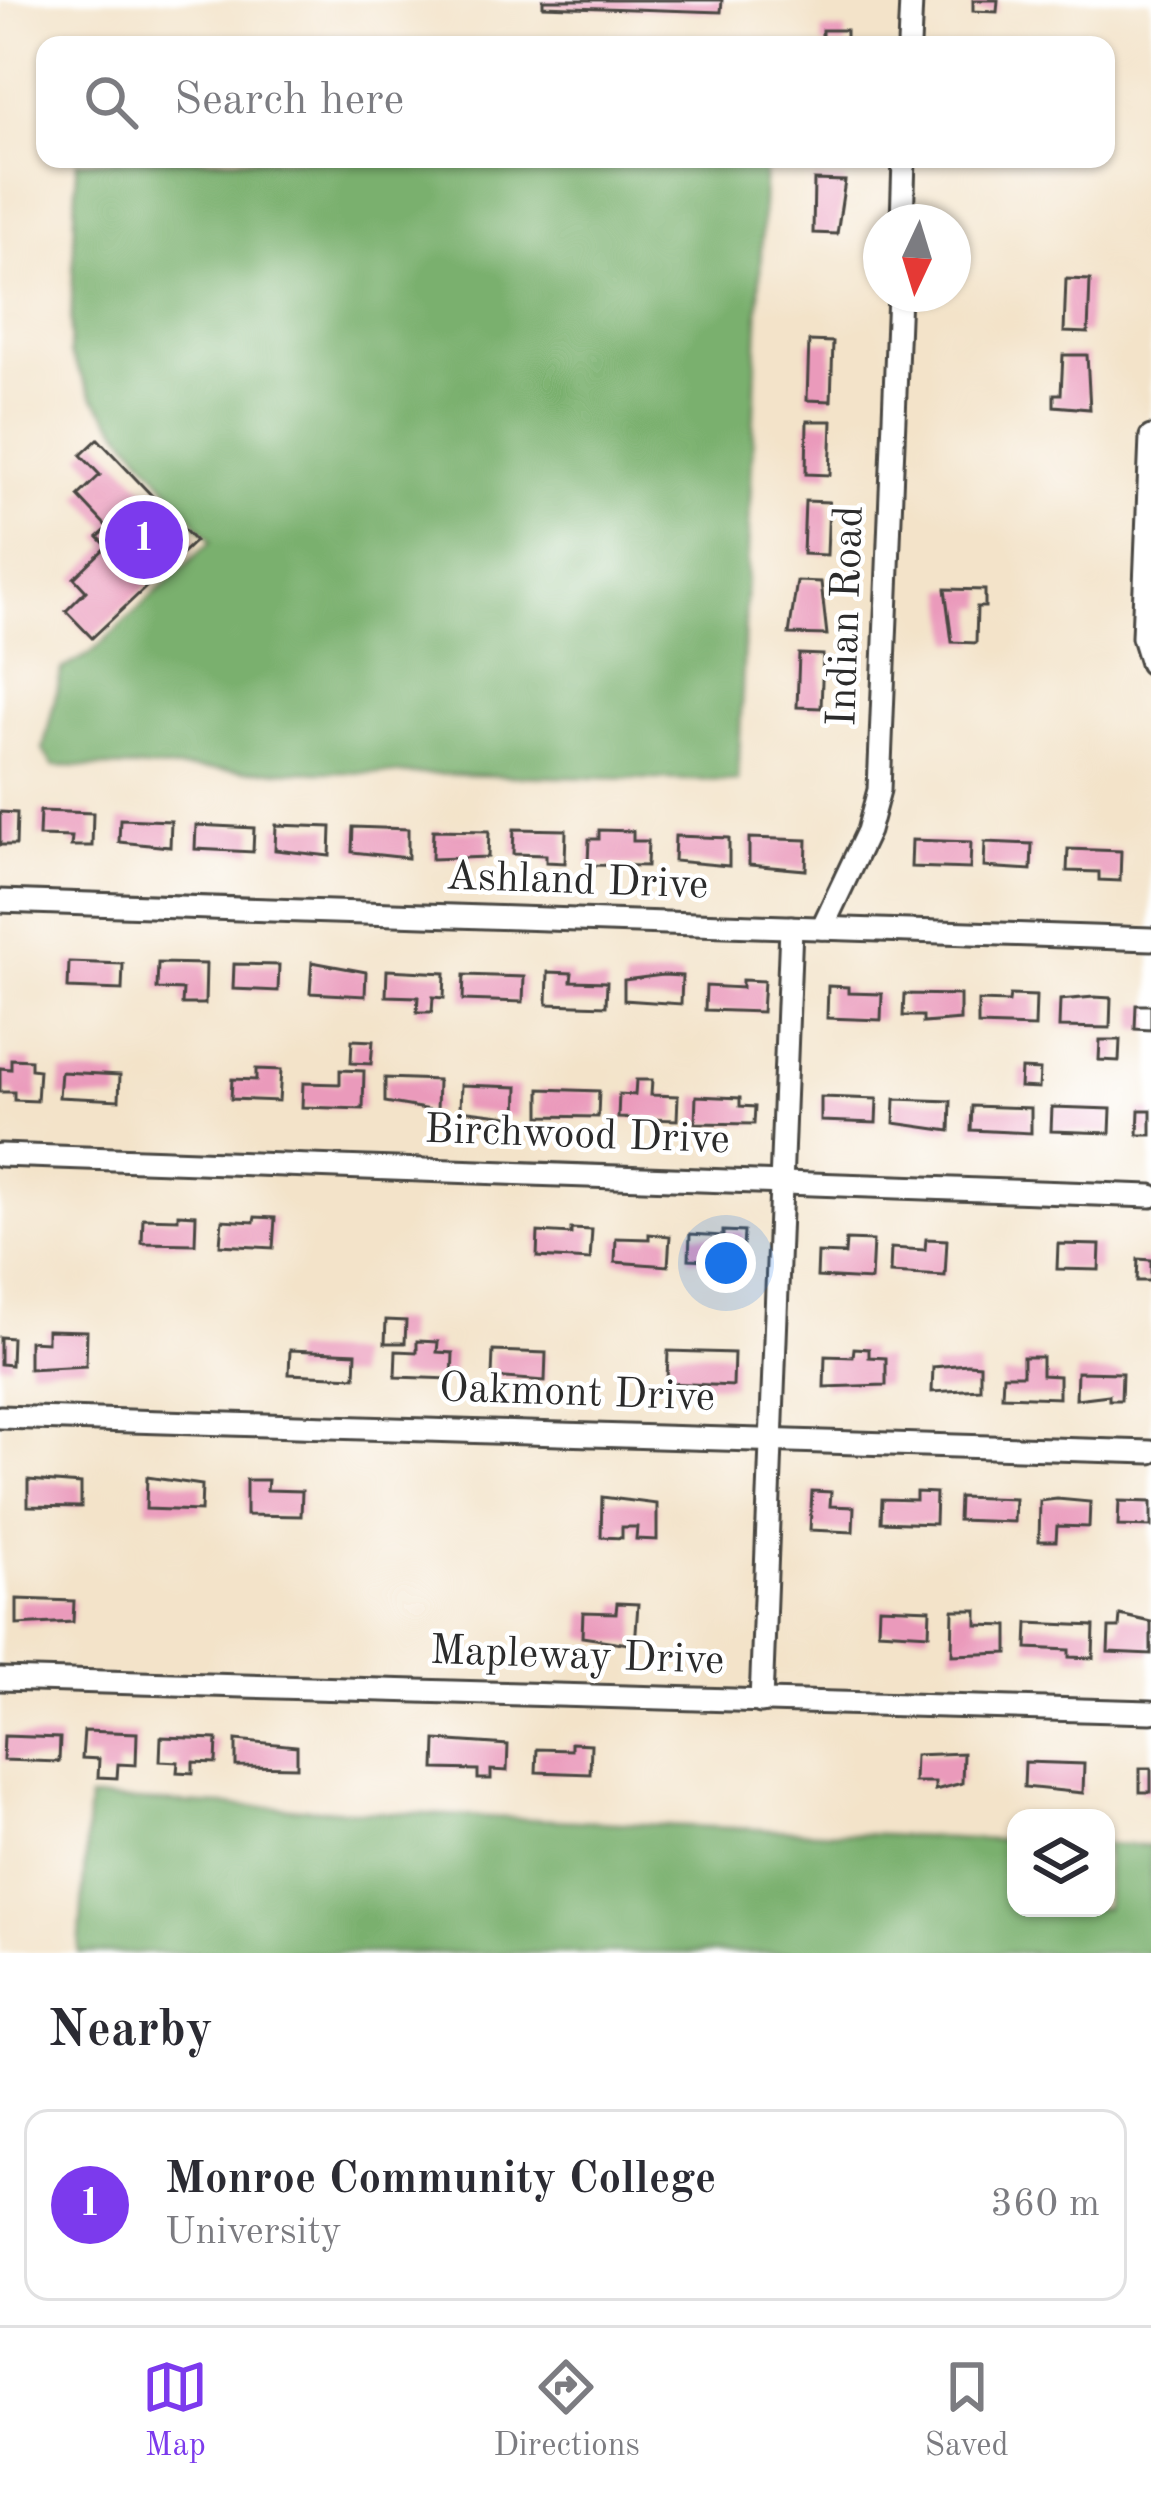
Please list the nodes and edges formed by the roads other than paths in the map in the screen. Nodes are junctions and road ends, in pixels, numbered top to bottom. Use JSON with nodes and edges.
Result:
{"nodes":[{"id":1,"x":911,"y":0,"type":"edge"},
{"id":2,"x":909,"y":36,"type":"edge"},
{"id":3,"x":904,"y":168,"type":"edge"},
{"id":4,"x":903,"y":204,"type":"edge"},
{"id":5,"x":898,"y":312,"type":"edge"},
{"id":6,"x":1151,"y":437,"type":"edge"},
{"id":7,"x":1151,"y":663,"type":"edge"},
{"id":8,"x":0,"y":901,"type":"edge"},
{"id":9,"x":791,"y":927,"type":"junction"},
{"id":10,"x":822,"y":928,"type":"junction"},
{"id":11,"x":1151,"y":939,"type":"edge"},
{"id":12,"x":0,"y":1156,"type":"edge"},
{"id":13,"x":782,"y":1182,"type":"junction"},
{"id":14,"x":1151,"y":1196,"type":"edge"},
{"id":15,"x":0,"y":1418,"type":"edge"},
{"id":16,"x":773,"y":1438,"type":"junction"},
{"id":17,"x":1151,"y":1452,"type":"edge"},
{"id":18,"x":0,"y":1679,"type":"edge"},
{"id":19,"x":761,"y":1702,"type":"junction"},
{"id":20,"x":1151,"y":1712,"type":"edge"}],
"edges":[{"from":1,"to":2,"type":"street"},
{"from":3,"to":4,"type":"street"},
{"from":5,"to":10,"type":"street","name":"Indian Road"},
{"from":6,"to":7,"type":"street"},
{"from":8,"to":9,"type":"street","name":"Ashland Drive"},
{"from":9,"to":10,"type":"street","name":"Ashland Drive"},
{"from":9,"to":13,"type":"street"},
{"from":10,"to":11,"type":"street","name":"Ashland Drive"},
{"from":12,"to":13,"type":"street","name":"Birchwood Drive"},
{"from":13,"to":14,"type":"street","name":"Birchwood Drive"},
{"from":13,"to":16,"type":"street"},
{"from":15,"to":16,"type":"street","name":"Oakmont Drive"},
{"from":16,"to":17,"type":"street","name":"Oakmont Drive"},
{"from":16,"to":19,"type":"street"},
{"from":18,"to":19,"type":"street","name":"Mapleway Drive"},
{"from":19,"to":20,"type":"street","name":"Mapleway Drive"}]}
